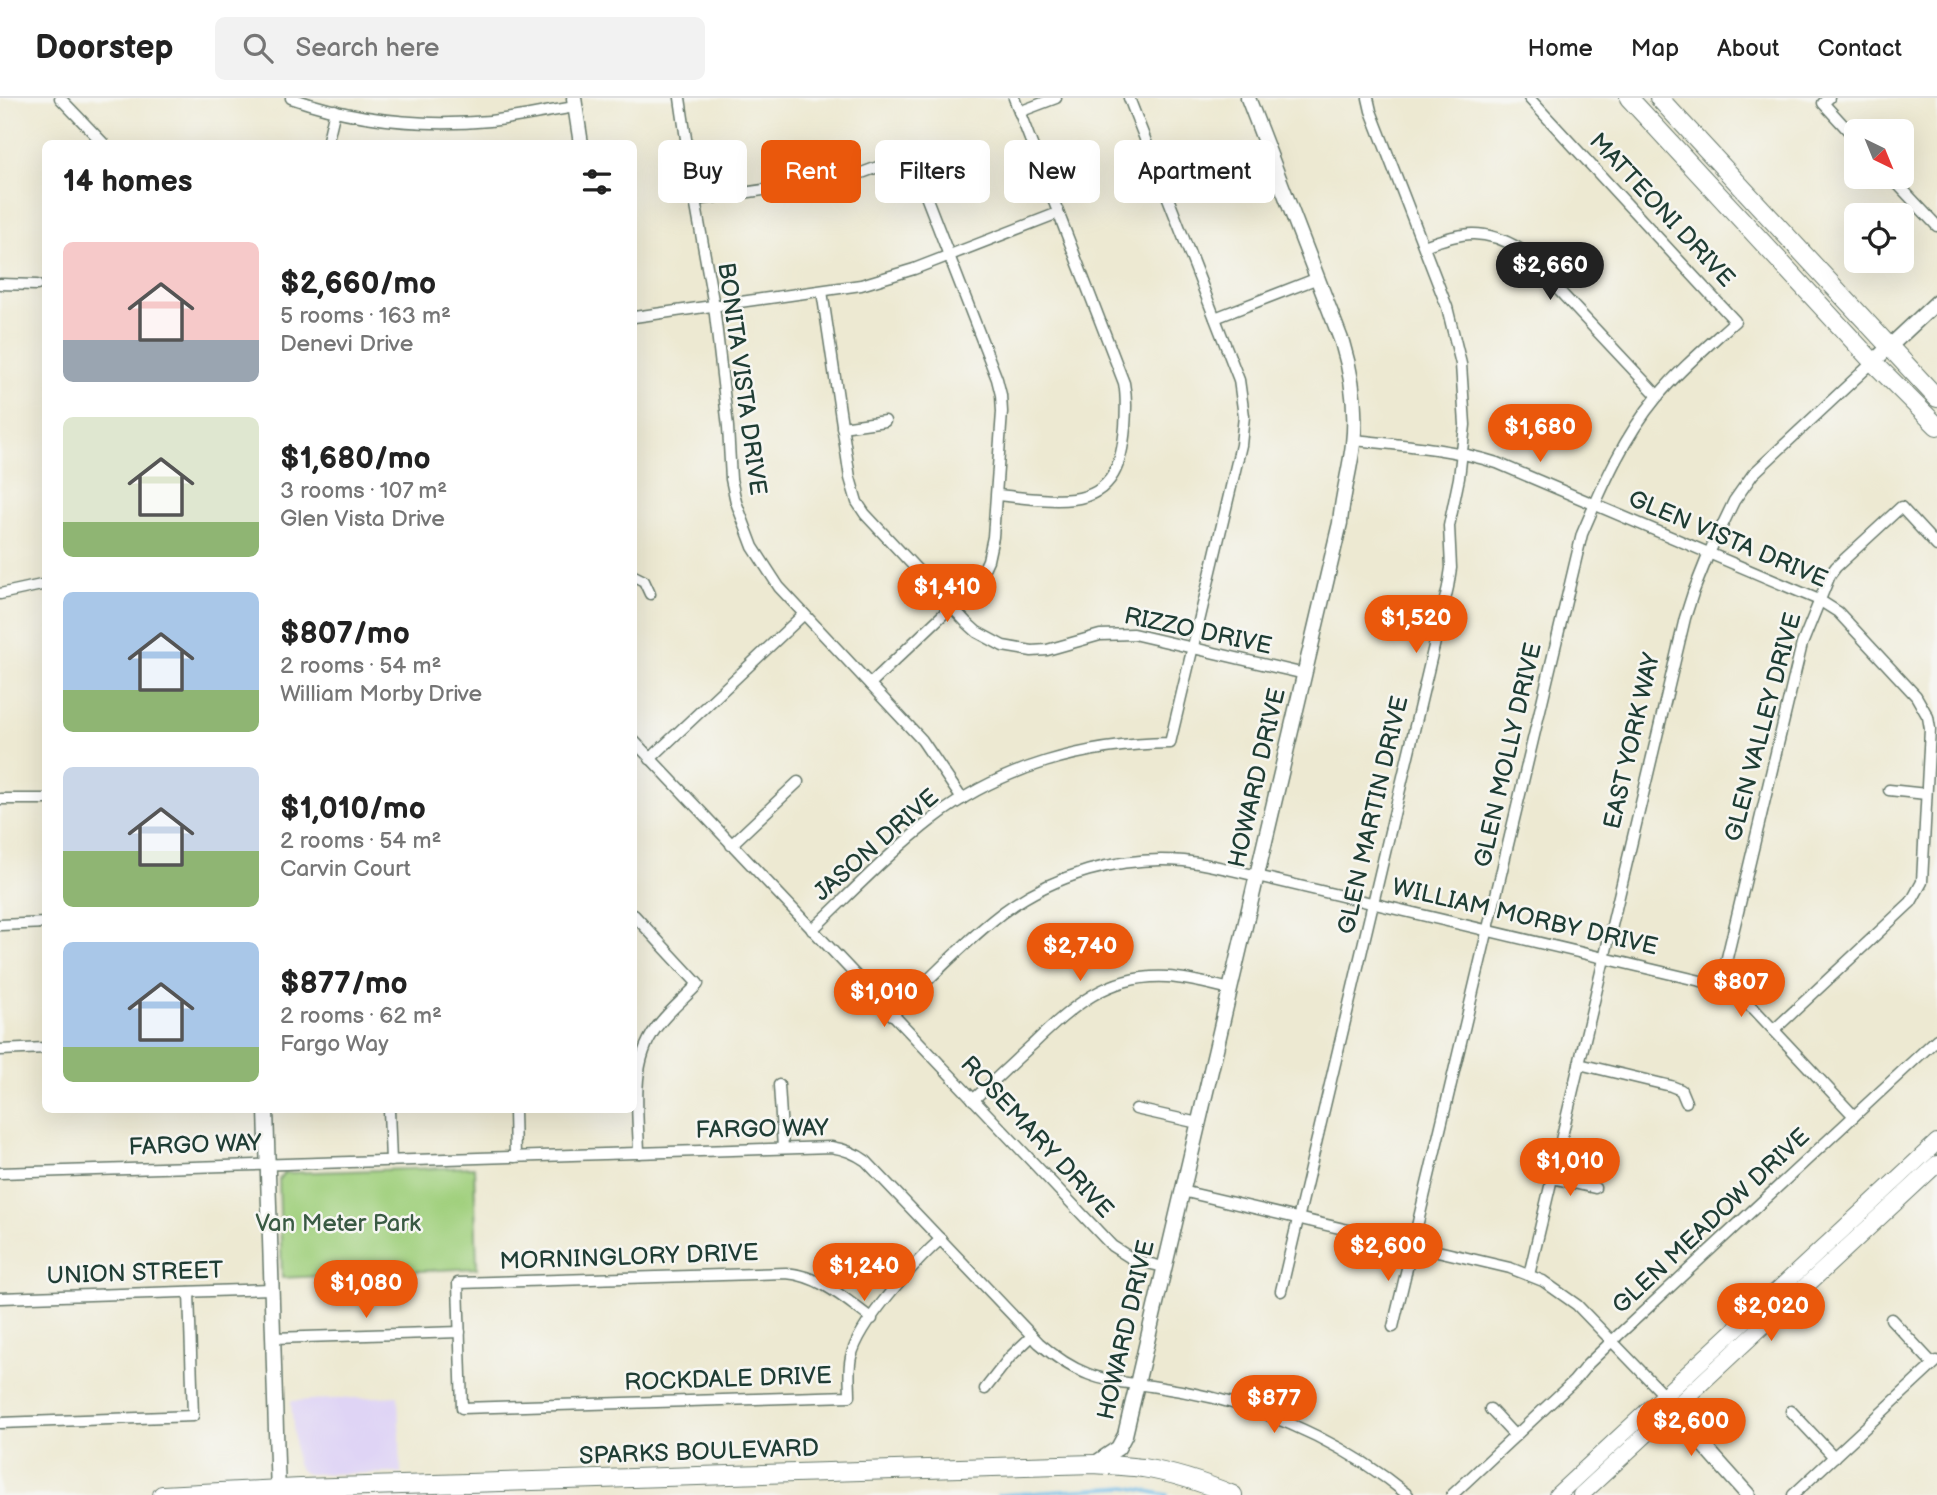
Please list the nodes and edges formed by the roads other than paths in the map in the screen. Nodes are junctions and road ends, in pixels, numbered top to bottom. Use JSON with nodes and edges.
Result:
{"nodes":[{"id":1,"x":60,"y":98,"type":"edge"},
{"id":2,"x":292,"y":98,"type":"edge"},
{"id":3,"x":680,"y":98,"type":"edge"},
{"id":4,"x":1014,"y":98,"type":"edge"},
{"id":5,"x":1056,"y":98,"type":"edge"},
{"id":6,"x":1129,"y":98,"type":"edge"},
{"id":7,"x":1248,"y":98,"type":"edge"},
{"id":8,"x":1368,"y":98,"type":"edge"},
{"id":9,"x":1529,"y":98,"type":"edge"},
{"id":10,"x":1629,"y":98,"type":"edge"},
{"id":11,"x":1659,"y":98,"type":"edge"},
{"id":12,"x":1829,"y":98,"type":"edge"},
{"id":13,"x":575,"y":102,"type":"edge"},
{"id":14,"x":335,"y":110,"type":"junction"},
{"id":15,"x":1019,"y":112,"type":"junction"},
{"id":16,"x":1844,"y":126,"type":"edge"},
{"id":17,"x":100,"y":140,"type":"edge"},
{"id":18,"x":328,"y":140,"type":"edge"},
{"id":19,"x":580,"y":140,"type":"edge"},
{"id":20,"x":686,"y":140,"type":"edge"},
{"id":21,"x":1902,"y":189,"type":"edge"},
{"id":22,"x":747,"y":192,"type":"edge"},
{"id":23,"x":696,"y":203,"type":"edge"},
{"id":24,"x":1058,"y":213,"type":"junction"},
{"id":25,"x":1937,"y":226,"type":"edge"},
{"id":26,"x":1424,"y":246,"type":"junction"},
{"id":27,"x":949,"y":256,"type":"junction"},
{"id":28,"x":1318,"y":278,"type":"junction"},
{"id":29,"x":0,"y":284,"type":"edge"},
{"id":30,"x":37,"y":285,"type":"dead end"},
{"id":31,"x":822,"y":291,"type":"junction"},
{"id":32,"x":1937,"y":302,"type":"edge"},
{"id":33,"x":714,"y":306,"type":"junction"},
{"id":34,"x":637,"y":317,"type":"edge"},
{"id":35,"x":1215,"y":318,"type":"junction"},
{"id":36,"x":1735,"y":321,"type":"joint"},
{"id":37,"x":1889,"y":348,"type":"junction"},
{"id":38,"x":1874,"y":362,"type":"junction"},
{"id":39,"x":1658,"y":396,"type":"junction"},
{"id":40,"x":1937,"y":398,"type":"edge"},
{"id":41,"x":885,"y":421,"type":"dead end"},
{"id":42,"x":1937,"y":426,"type":"edge"},
{"id":43,"x":842,"y":427,"type":"junction"},
{"id":44,"x":1353,"y":440,"type":"junction"},
{"id":45,"x":1463,"y":453,"type":"junction"},
{"id":46,"x":997,"y":495,"type":"junction"},
{"id":47,"x":1595,"y":504,"type":"junction"},
{"id":48,"x":1937,"y":546,"type":"edge"},
{"id":49,"x":1709,"y":553,"type":"junction"},
{"id":50,"x":637,"y":578,"type":"edge"},
{"id":51,"x":42,"y":585,"type":"edge"},
{"id":52,"x":0,"y":594,"type":"edge"},
{"id":53,"x":650,"y":594,"type":"dead end"},
{"id":54,"x":1819,"y":600,"type":"junction"},
{"id":55,"x":952,"y":607,"type":"junction"},
{"id":56,"x":804,"y":614,"type":"junction"},
{"id":57,"x":1193,"y":648,"type":"junction"},
{"id":58,"x":1305,"y":674,"type":"junction"},
{"id":59,"x":870,"y":684,"type":"junction"},
{"id":60,"x":637,"y":744,"type":"edge"},
{"id":61,"x":650,"y":759,"type":"junction"},
{"id":62,"x":798,"y":782,"type":"dead end"},
{"id":63,"x":1889,"y":790,"type":"dead end"},
{"id":64,"x":1926,"y":794,"type":"junction"},
{"id":65,"x":0,"y":799,"type":"edge"},
{"id":66,"x":42,"y":799,"type":"edge"},
{"id":67,"x":962,"y":799,"type":"junction"},
{"id":68,"x":731,"y":845,"type":"junction"},
{"id":69,"x":1257,"y":876,"type":"junction"},
{"id":70,"x":1373,"y":903,"type":"junction"},
{"id":71,"x":637,"y":918,"type":"edge"},
{"id":72,"x":42,"y":923,"type":"edge"},
{"id":73,"x":0,"y":925,"type":"edge"},
{"id":74,"x":812,"y":930,"type":"junction"},
{"id":75,"x":1488,"y":930,"type":"junction"},
{"id":76,"x":1604,"y":958,"type":"junction"},
{"id":77,"x":1720,"y":987,"type":"junction"},
{"id":78,"x":1230,"y":989,"type":"junction"},
{"id":79,"x":892,"y":1015,"type":"junction"},
{"id":80,"x":1774,"y":1030,"type":"junction"},
{"id":81,"x":1937,"y":1039,"type":"edge"},
{"id":82,"x":42,"y":1048,"type":"edge"},
{"id":83,"x":0,"y":1050,"type":"edge"},
{"id":84,"x":1579,"y":1064,"type":"junction"},
{"id":85,"x":637,"y":1078,"type":"edge"},
{"id":86,"x":637,"y":1078,"type":"edge"},
{"id":87,"x":779,"y":1085,"type":"dead end"},
{"id":88,"x":973,"y":1100,"type":"junction"},
{"id":89,"x":1686,"y":1102,"type":"dead end"},
{"id":90,"x":1136,"y":1109,"type":"dead end"},
{"id":91,"x":266,"y":1113,"type":"edge"},
{"id":92,"x":389,"y":1113,"type":"edge"},
{"id":93,"x":514,"y":1113,"type":"edge"},
{"id":94,"x":1854,"y":1116,"type":"junction"},
{"id":95,"x":1198,"y":1123,"type":"junction"},
{"id":96,"x":1937,"y":1142,"type":"edge"},
{"id":97,"x":783,"y":1148,"type":"junction"},
{"id":98,"x":639,"y":1153,"type":"junction"},
{"id":99,"x":515,"y":1157,"type":"junction"},
{"id":100,"x":391,"y":1161,"type":"junction"},
{"id":101,"x":268,"y":1164,"type":"junction"},
{"id":102,"x":1937,"y":1164,"type":"edge"},
{"id":103,"x":0,"y":1173,"type":"edge"},
{"id":104,"x":1552,"y":1178,"type":"junction"},
{"id":105,"x":1595,"y":1188,"type":"dead end"},
{"id":106,"x":1182,"y":1191,"type":"junction"},
{"id":107,"x":1299,"y":1218,"type":"junction"},
{"id":108,"x":941,"y":1239,"type":"junction"},
{"id":109,"x":1413,"y":1245,"type":"junction"},
{"id":110,"x":1164,"y":1268,"type":"junction"},
{"id":111,"x":1529,"y":1275,"type":"junction"},
{"id":112,"x":272,"y":1289,"type":"junction"},
{"id":113,"x":1281,"y":1291,"type":"dead end"},
{"id":114,"x":189,"y":1292,"type":"junction"},
{"id":115,"x":0,"y":1298,"type":"edge"},
{"id":116,"x":1891,"y":1318,"type":"dead end"},
{"id":117,"x":872,"y":1320,"type":"junction"},
{"id":118,"x":1394,"y":1328,"type":"dead end"},
{"id":119,"x":460,"y":1332,"type":"junction"},
{"id":120,"x":1032,"y":1336,"type":"junction"},
{"id":121,"x":274,"y":1338,"type":"junction"},
{"id":122,"x":1612,"y":1341,"type":"junction"},
{"id":123,"x":1935,"y":1363,"type":"edge"},
{"id":124,"x":1136,"y":1384,"type":"junction"},
{"id":125,"x":985,"y":1389,"type":"dead end"},
{"id":126,"x":1668,"y":1403,"type":"junction"},
{"id":127,"x":1490,"y":1409,"type":"dead end"},
{"id":128,"x":1791,"y":1411,"type":"dead end"},
{"id":129,"x":0,"y":1423,"type":"edge"},
{"id":130,"x":1515,"y":1436,"type":"junction"},
{"id":131,"x":1834,"y":1457,"type":"junction"},
{"id":132,"x":1094,"y":1464,"type":"junction"},
{"id":133,"x":278,"y":1493,"type":"edge"},
{"id":134,"x":162,"y":1495,"type":"edge"},
{"id":135,"x":1233,"y":1495,"type":"edge"},
{"id":136,"x":1408,"y":1495,"type":"edge"},
{"id":137,"x":1452,"y":1495,"type":"edge"},
{"id":138,"x":1557,"y":1495,"type":"edge"},
{"id":139,"x":1581,"y":1495,"type":"edge"},
{"id":140,"x":1748,"y":1495,"type":"edge"},
{"id":141,"x":1793,"y":1495,"type":"edge"}],
"edges":[{"from":1,"to":17,"type":"street"},
{"from":2,"to":14,"type":"street"},
{"from":3,"to":20,"type":"street","name":"BONITA VISTA DRIVE"},
{"from":4,"to":15,"type":"street"},
{"from":5,"to":15,"type":"street"},
{"from":6,"to":35,"type":"street"},
{"from":7,"to":28,"type":"street","name":"HOWARD DRIVE"},
{"from":8,"to":26,"type":"street","name":"GLEN MARTIN DRIVE"},
{"from":9,"to":36,"type":"street","name":"MATTEONI DRIVE"},
{"from":10,"to":38,"type":"main road"},
{"from":11,"to":37,"type":"main road"},
{"from":12,"to":16,"type":"street"},
{"from":13,"to":14,"type":"street"},
{"from":13,"to":19,"type":"street"},
{"from":14,"to":18,"type":"street"},
{"from":15,"to":24,"type":"street"},
{"from":21,"to":25,"type":"street"},
{"from":22,"to":27,"type":"street"},
{"from":23,"to":33,"type":"street","name":"BONITA VISTA DRIVE"},
{"from":24,"to":27,"type":"street"},
{"from":24,"to":46,"type":"street"},
{"from":26,"to":39,"type":"street"},
{"from":26,"to":45,"type":"street","name":"GLEN MARTIN DRIVE"},
{"from":27,"to":31,"type":"street"},
{"from":27,"to":46,"type":"street"},
{"from":28,"to":35,"type":"street"},
{"from":28,"to":44,"type":"street","name":"HOWARD DRIVE"},
{"from":29,"to":30,"type":"street"},
{"from":31,"to":33,"type":"street"},
{"from":31,"to":43,"type":"street","name":"RIZZO DRIVE"},
{"from":32,"to":37,"type":"street","name":"EAST YORK WAY"},
{"from":33,"to":34,"type":"street"},
{"from":33,"to":56,"type":"street","name":"BONITA VISTA DRIVE"},
{"from":35,"to":57,"type":"street"},
{"from":36,"to":39,"type":"street","name":"GLEN MOLLY DRIVE"},
{"from":37,"to":38,"type":"street","name":"EAST YORK WAY"},
{"from":37,"to":40,"type":"main road"},
{"from":38,"to":42,"type":"main road"},
{"from":38,"to":49,"type":"street","name":"EAST YORK WAY"},
{"from":39,"to":47,"type":"street","name":"GLEN MOLLY DRIVE"},
{"from":41,"to":43,"type":"street"},
{"from":43,"to":55,"type":"street","name":"RIZZO DRIVE"},
{"from":44,"to":45,"type":"street","name":"GLEN VISTA DRIVE"},
{"from":44,"to":58,"type":"street","name":"HOWARD DRIVE"},
{"from":45,"to":47,"type":"street","name":"GLEN VISTA DRIVE"},
{"from":45,"to":70,"type":"street","name":"GLEN MARTIN DRIVE"},
{"from":46,"to":55,"type":"street"},
{"from":47,"to":49,"type":"street","name":"GLEN VISTA DRIVE"},
{"from":47,"to":75,"type":"street","name":"GLEN MOLLY DRIVE"},
{"from":48,"to":54,"type":"street","name":"GLEN VALLEY DRIVE"},
{"from":49,"to":54,"type":"street","name":"GLEN VISTA DRIVE"},
{"from":49,"to":76,"type":"street","name":"EAST YORK WAY"},
{"from":50,"to":53,"type":"street"},
{"from":51,"to":52,"type":"street"},
{"from":54,"to":64,"type":"street","name":"GLEN VISTA DRIVE"},
{"from":54,"to":77,"type":"street","name":"GLEN VALLEY DRIVE"},
{"from":55,"to":57,"type":"street","name":"RIZZO DRIVE"},
{"from":55,"to":59,"type":"street"},
{"from":56,"to":59,"type":"street","name":"BONITA VISTA DRIVE"},
{"from":56,"to":61,"type":"street"},
{"from":57,"to":58,"type":"street","name":"RIZZO DRIVE"},
{"from":57,"to":67,"type":"street","name":"JASON DRIVE"},
{"from":58,"to":69,"type":"street","name":"HOWARD DRIVE"},
{"from":59,"to":67,"type":"street","name":"BONITA VISTA DRIVE"},
{"from":60,"to":61,"type":"street","name":"ROSEMARY DRIVE"},
{"from":61,"to":68,"type":"street","name":"ROSEMARY DRIVE"},
{"from":62,"to":68,"type":"street"},
{"from":63,"to":64,"type":"street"},
{"from":64,"to":80,"type":"street","name":"GLEN VISTA DRIVE"},
{"from":65,"to":66,"type":"street"},
{"from":67,"to":74,"type":"street","name":"JASON DRIVE"},
{"from":68,"to":74,"type":"street","name":"ROSEMARY DRIVE"},
{"from":69,"to":70,"type":"street","name":"WILLIAM MORBY DRIVE"},
{"from":69,"to":78,"type":"street","name":"HOWARD DRIVE"},
{"from":69,"to":79,"type":"street","name":"WILLIAM MORBY DRIVE"},
{"from":70,"to":75,"type":"street","name":"WILLIAM MORBY DRIVE"},
{"from":70,"to":107,"type":"street","name":"GLEN MARTIN DRIVE"},
{"from":71,"to":85,"type":"street"},
{"from":72,"to":73,"type":"street"},
{"from":74,"to":79,"type":"street","name":"ROSEMARY DRIVE"},
{"from":75,"to":76,"type":"street","name":"WILLIAM MORBY DRIVE"},
{"from":75,"to":109,"type":"street","name":"GLEN MOLLY DRIVE"},
{"from":76,"to":77,"type":"street","name":"WILLIAM MORBY DRIVE"},
{"from":76,"to":84,"type":"street","name":"EAST YORK WAY"},
{"from":77,"to":80,"type":"street","name":"WILLIAM MORBY DRIVE"},
{"from":78,"to":88,"type":"street"},
{"from":78,"to":95,"type":"street","name":"HOWARD DRIVE"},
{"from":79,"to":88,"type":"street","name":"ROSEMARY DRIVE"},
{"from":80,"to":94,"type":"street","name":"WILLIAM MORBY DRIVE"},
{"from":81,"to":94,"type":"street","name":"GLEN MEADOW DRIVE"},
{"from":82,"to":83,"type":"street"},
{"from":84,"to":89,"type":"street"},
{"from":84,"to":104,"type":"street","name":"EAST YORK WAY"},
{"from":86,"to":98,"type":"street"},
{"from":87,"to":97,"type":"street"},
{"from":88,"to":110,"type":"street","name":"ROSEMARY DRIVE"},
{"from":90,"to":95,"type":"street"},
{"from":91,"to":101,"type":"street"},
{"from":92,"to":100,"type":"street"},
{"from":93,"to":99,"type":"street"},
{"from":94,"to":122,"type":"street","name":"GLEN MEADOW DRIVE"},
{"from":95,"to":106,"type":"street","name":"HOWARD DRIVE"},
{"from":96,"to":126,"type":"main road"},
{"from":97,"to":98,"type":"street","name":"FARGO WAY"},
{"from":97,"to":108,"type":"street","name":"FARGO WAY"},
{"from":98,"to":99,"type":"street","name":"FARGO WAY"},
{"from":99,"to":100,"type":"street","name":"FARGO WAY"},
{"from":100,"to":101,"type":"street","name":"FARGO WAY"},
{"from":101,"to":103,"type":"street","name":"FARGO WAY"},
{"from":101,"to":112,"type":"street"},
{"from":102,"to":126,"type":"main road"},
{"from":104,"to":105,"type":"street"},
{"from":104,"to":111,"type":"street","name":"EAST YORK WAY"},
{"from":106,"to":107,"type":"street"},
{"from":106,"to":110,"type":"street","name":"HOWARD DRIVE"},
{"from":107,"to":109,"type":"street"},
{"from":107,"to":113,"type":"street","name":"GLEN MARTIN DRIVE"},
{"from":108,"to":117,"type":"street","name":"ROCKDALE DRIVE"},
{"from":108,"to":120,"type":"street","name":"FARGO WAY"},
{"from":109,"to":111,"type":"street"},
{"from":109,"to":118,"type":"street","name":"GLEN MOLLY DRIVE"},
{"from":110,"to":124,"type":"street","name":"HOWARD DRIVE"},
{"from":111,"to":122,"type":"street"},
{"from":112,"to":114,"type":"street","name":"UNION STREET"},
{"from":112,"to":121,"type":"street"},
{"from":114,"to":115,"type":"street","name":"UNION STREET"},
{"from":114,"to":129,"type":"street"},
{"from":116,"to":123,"type":"street"},
{"from":117,"to":119,"type":"street","name":"MORNINGLORY DRIVE"},
{"from":117,"to":119,"type":"street","name":"ROCKDALE DRIVE"},
{"from":119,"to":121,"type":"street"},
{"from":120,"to":124,"type":"street","name":"FARGO WAY"},
{"from":120,"to":125,"type":"street"},
{"from":121,"to":133,"type":"street"},
{"from":122,"to":126,"type":"street"},
{"from":122,"to":130,"type":"street","name":"GLEN MEADOW DRIVE"},
{"from":123,"to":131,"type":"street"},
{"from":124,"to":132,"type":"street","name":"HOWARD DRIVE"},
{"from":124,"to":136,"type":"street","name":"FARGO WAY"},
{"from":126,"to":138,"type":"main road"},
{"from":126,"to":139,"type":"main road"},
{"from":126,"to":140,"type":"street"},
{"from":127,"to":130,"type":"street"},
{"from":128,"to":131,"type":"street"},
{"from":130,"to":137,"type":"street","name":"GLEN MEADOW DRIVE"},
{"from":131,"to":141,"type":"street"},
{"from":132,"to":133,"type":"main road","name":"SPARKS BOULEVARD"},
{"from":132,"to":135,"type":"main road","name":"SPARKS BOULEVARD"},
{"from":133,"to":134,"type":"main road","name":"SPARKS BOULEVARD"}]}
